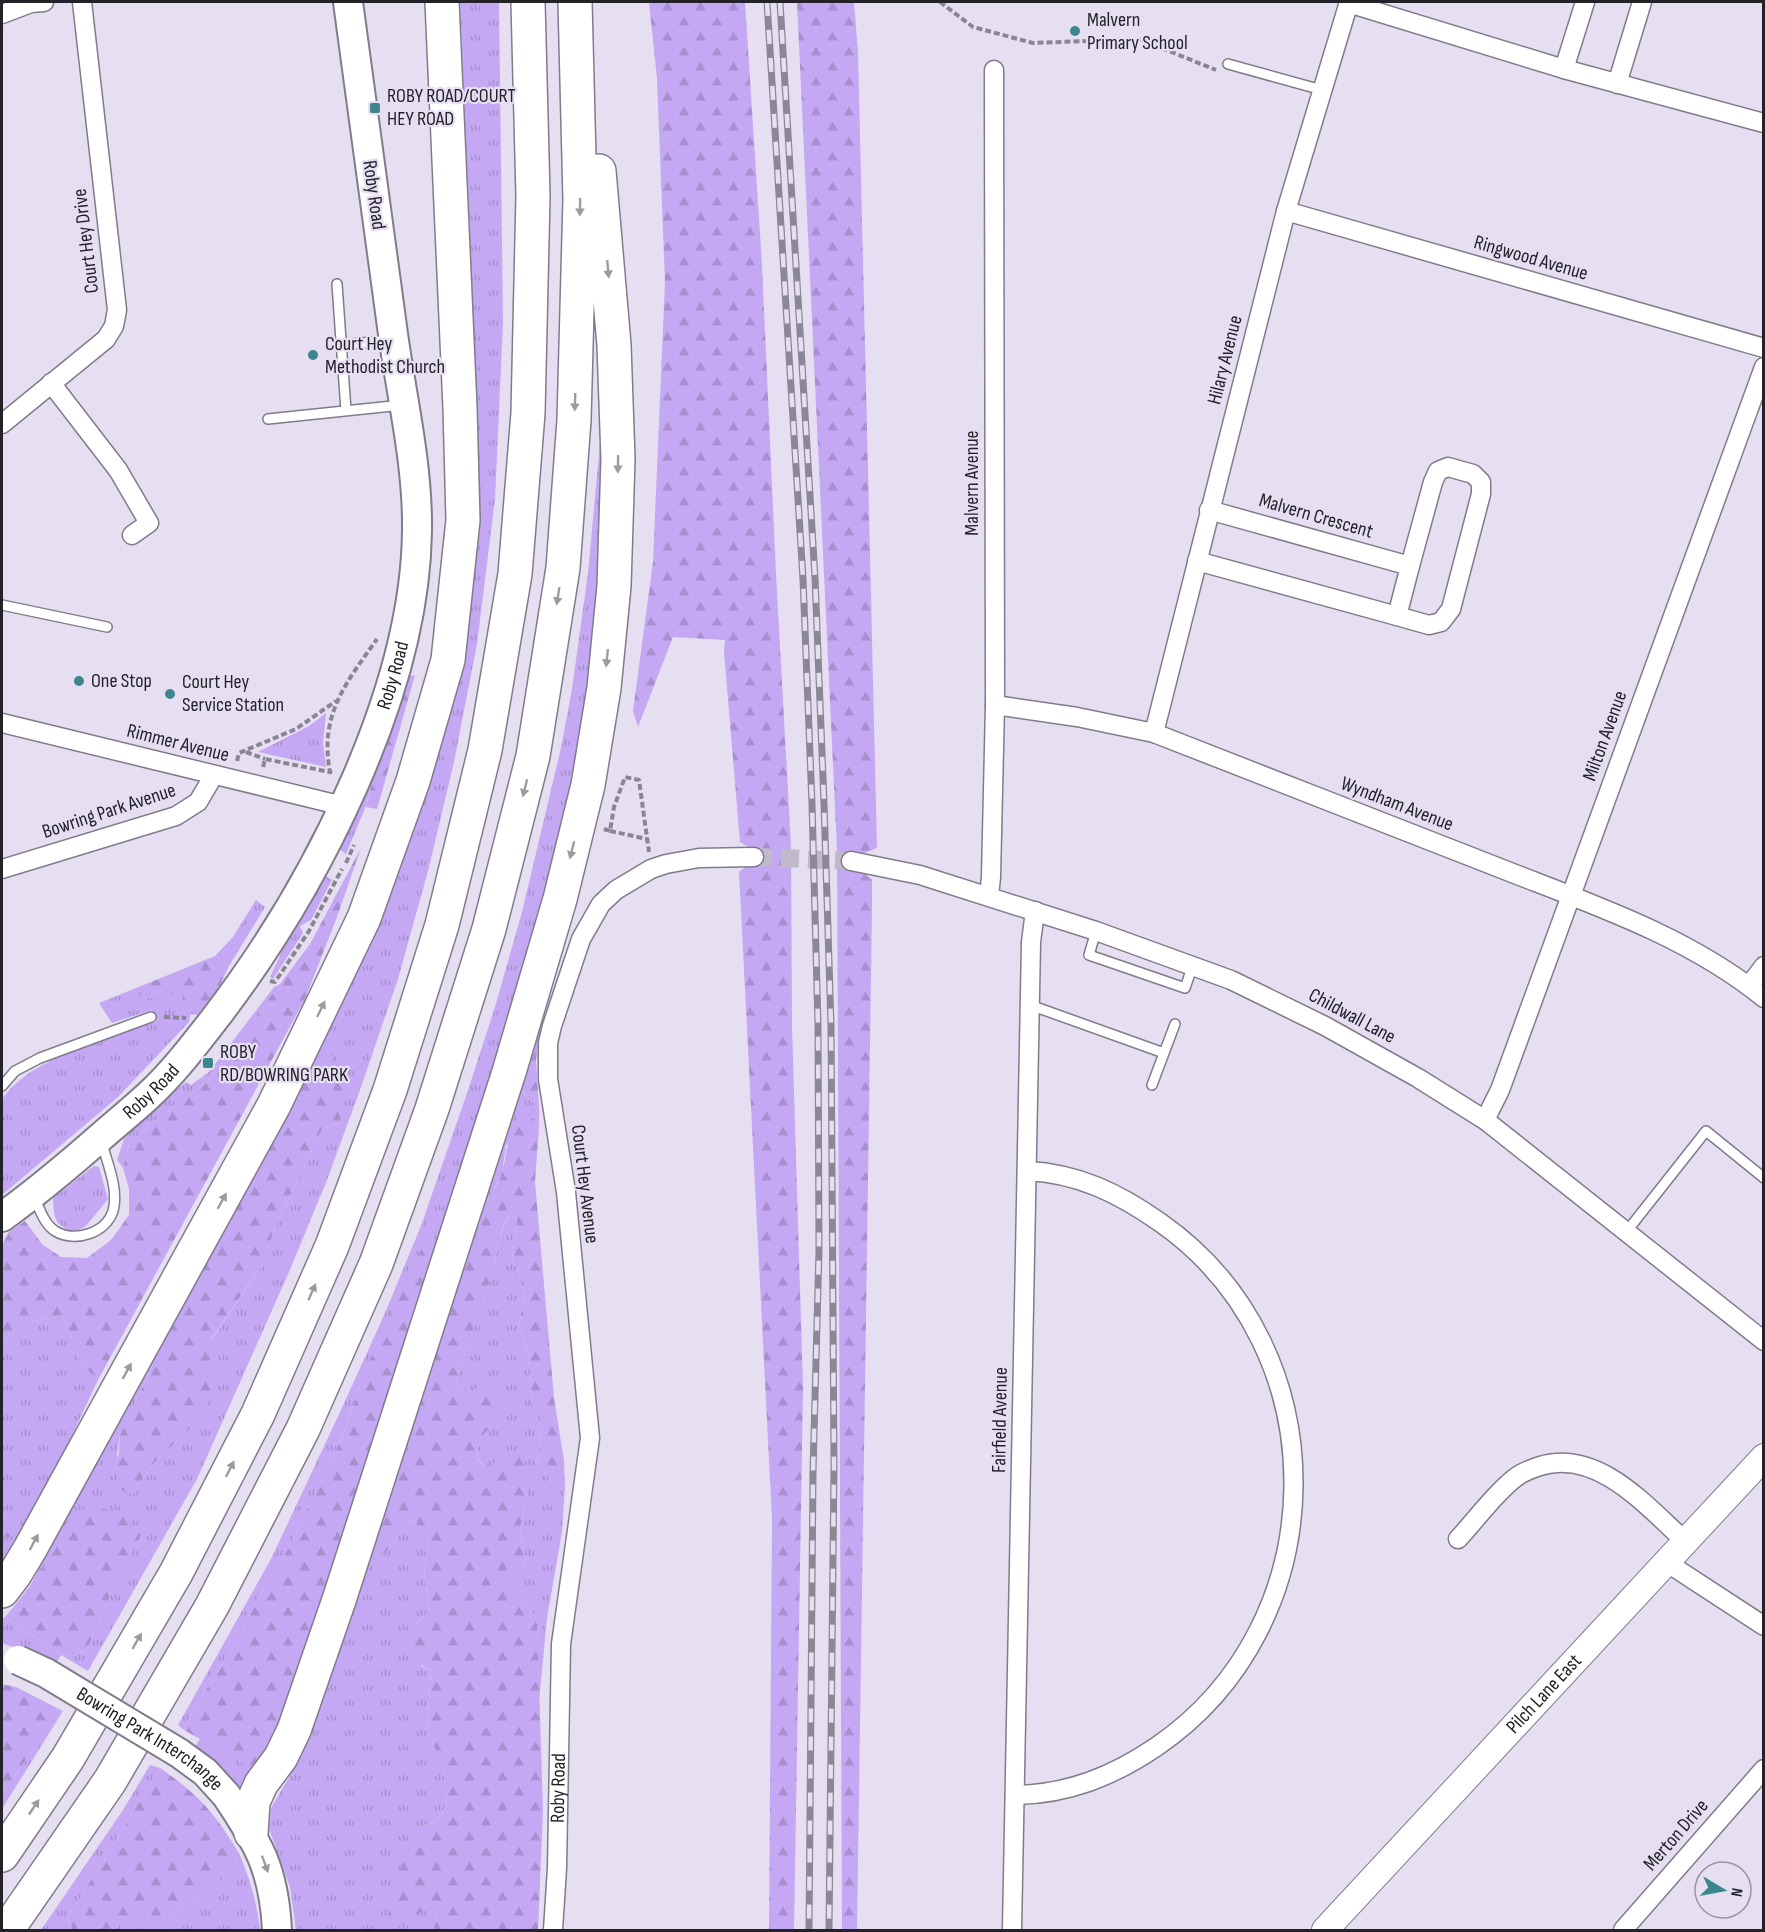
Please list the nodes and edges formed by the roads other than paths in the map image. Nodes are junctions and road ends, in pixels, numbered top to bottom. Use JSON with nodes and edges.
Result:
{"nodes":[{"id":1,"x":44,"y":2,"type":"edge"},
{"id":2,"x":82,"y":2,"type":"edge"},
{"id":3,"x":348,"y":2,"type":"edge"},
{"id":4,"x":442,"y":2,"type":"edge"},
{"id":5,"x":528,"y":2,"type":"edge"},
{"id":6,"x":575,"y":2,"type":"edge"},
{"id":7,"x":588,"y":2,"type":"edge"},
{"id":8,"x":1348,"y":2,"type":"edge"},
{"id":9,"x":1585,"y":2,"type":"edge"},
{"id":10,"x":1642,"y":2,"type":"edge"},
{"id":11,"x":2,"y":14,"type":"edge"},
{"id":12,"x":1228,"y":64,"type":"road end"},
{"id":13,"x":1564,"y":69,"type":"junction"},
{"id":14,"x":994,"y":70,"type":"dead end"},
{"id":15,"x":1617,"y":84,"type":"junction"},
{"id":16,"x":1322,"y":90,"type":"junction"},
{"id":17,"x":1764,"y":123,"type":"edge"},
{"id":18,"x":1287,"y":211,"type":"junction"},
{"id":19,"x":337,"y":284,"type":"dead end"},
{"id":20,"x":393,"y":340,"type":"junction"},
{"id":21,"x":342,"y":345,"type":"junction"},
{"id":22,"x":1764,"y":348,"type":"edge"},
{"id":23,"x":1764,"y":367,"type":"edge"},
{"id":24,"x":51,"y":383,"type":"junction"},
{"id":25,"x":404,"y":405,"type":"junction"},
{"id":26,"x":346,"y":411,"type":"junction"},
{"id":27,"x":268,"y":419,"type":"dead end"},
{"id":28,"x":2,"y":424,"type":"edge"},
{"id":29,"x":1209,"y":510,"type":"junction"},
{"id":30,"x":132,"y":535,"type":"dead end"},
{"id":31,"x":1197,"y":561,"type":"junction"},
{"id":32,"x":1410,"y":566,"type":"junction"},
{"id":33,"x":2,"y":605,"type":"edge"},
{"id":34,"x":1397,"y":616,"type":"junction"},
{"id":35,"x":107,"y":627,"type":"dead end"},
{"id":36,"x":995,"y":705,"type":"junction"},
{"id":37,"x":2,"y":723,"type":"edge"},
{"id":38,"x":1154,"y":733,"type":"junction"},
{"id":39,"x":214,"y":775,"type":"junction"},
{"id":40,"x":343,"y":806,"type":"junction"},
{"id":41,"x":754,"y":857,"type":"tunnel mouth"},
{"id":42,"x":851,"y":861,"type":"tunnel mouth"},
{"id":43,"x":2,"y":869,"type":"edge"},
{"id":44,"x":989,"y":896,"type":"junction"},
{"id":45,"x":1570,"y":896,"type":"junction"},
{"id":46,"x":1035,"y":910,"type":"junction"},
{"id":47,"x":1096,"y":931,"type":"junction"},
{"id":48,"x":1193,"y":965,"type":"junction"},
{"id":49,"x":1764,"y":966,"type":"edge"},
{"id":50,"x":1749,"y":987,"type":"junction"},
{"id":51,"x":1764,"y":998,"type":"edge"},
{"id":52,"x":1030,"y":1005,"type":"junction"},
{"id":53,"x":151,"y":1017,"type":"dead end"},
{"id":54,"x":1175,"y":1024,"type":"dead end"},
{"id":55,"x":1164,"y":1053,"type":"junction"},
{"id":56,"x":1152,"y":1085,"type":"dead end"},
{"id":57,"x":2,"y":1086,"type":"edge"},
{"id":58,"x":1485,"y":1120,"type":"junction"},
{"id":59,"x":100,"y":1137,"type":"junction"},
{"id":60,"x":1027,"y":1171,"type":"junction"},
{"id":61,"x":1764,"y":1178,"type":"edge"},
{"id":62,"x":33,"y":1195,"type":"junction"},
{"id":63,"x":2,"y":1217,"type":"edge"},
{"id":64,"x":1627,"y":1231,"type":"junction"},
{"id":65,"x":1764,"y":1341,"type":"edge"},
{"id":66,"x":1764,"y":1457,"type":"edge"},
{"id":67,"x":1458,"y":1539,"type":"dead end"},
{"id":68,"x":1685,"y":1541,"type":"junction"},
{"id":69,"x":1666,"y":1562,"type":"junction"},
{"id":70,"x":2,"y":1591,"type":"edge"},
{"id":71,"x":1764,"y":1626,"type":"edge"},
{"id":72,"x":561,"y":1644,"type":"joint"},
{"id":73,"x":10,"y":1658,"type":"edge"},
{"id":74,"x":1764,"y":1769,"type":"edge"},
{"id":75,"x":1016,"y":1795,"type":"junction"},
{"id":76,"x":251,"y":1833,"type":"junction"},
{"id":77,"x":2,"y":1855,"type":"edge"},
{"id":78,"x":7,"y":1930,"type":"edge"},
{"id":79,"x":277,"y":1930,"type":"edge"},
{"id":80,"x":553,"y":1930,"type":"edge"},
{"id":81,"x":1012,"y":1930,"type":"edge"},
{"id":82,"x":1325,"y":1930,"type":"edge"},
{"id":83,"x":1623,"y":1930,"type":"edge"}],
"edges":[{"from":1,"to":11,"type":"street"},
{"from":2,"to":24,"type":"street","name":"Court Hey Drive"},
{"from":3,"to":20,"type":"main road","name":"Roby Road"},
{"from":70,"to":4,"type":"highway","one_way":true},
{"from":77,"to":5,"type":"highway","one_way":true},
{"from":6,"to":78,"type":"highway","one_way":true},
{"from":7,"to":76,"type":"highway","one_way":true},
{"from":8,"to":13,"type":"street"},
{"from":8,"to":16,"type":"street","name":"Hilary Avenue"},
{"from":9,"to":13,"type":"street"},
{"from":10,"to":15,"type":"street"},
{"from":12,"to":16,"type":"lane"},
{"from":13,"to":15,"type":"street"},
{"from":14,"to":36,"type":"street","name":"Malvern Avenue"},
{"from":15,"to":17,"type":"street"},
{"from":16,"to":18,"type":"street","name":"Hilary Avenue"},
{"from":18,"to":22,"type":"street","name":"Ringwood Avenue"},
{"from":18,"to":29,"type":"street","name":"Hilary Avenue"},
{"from":19,"to":21,"type":"lane"},
{"from":20,"to":21,"type":"lane"},
{"from":20,"to":25,"type":"main road","name":"Roby Road"},
{"from":21,"to":26,"type":"lane"},
{"from":23,"to":45,"type":"street","name":"Milton Avenue"},
{"from":24,"to":28,"type":"street","name":"Court Hey Drive"},
{"from":24,"to":30,"type":"street"},
{"from":25,"to":26,"type":"lane"},
{"from":25,"to":40,"type":"main road","name":"Roby Road"},
{"from":26,"to":27,"type":"lane"},
{"from":29,"to":31,"type":"street","name":"Hilary Avenue"},
{"from":29,"to":32,"type":"street","name":"Malvern Crescent"},
{"from":31,"to":34,"type":"street"},
{"from":31,"to":38,"type":"street","name":"Hilary Avenue"},
{"from":32,"to":34,"type":"street"},
{"from":32,"to":34,"type":"street"},
{"from":33,"to":35,"type":"lane"},
{"from":36,"to":38,"type":"street","name":"Wyndham Avenue"},
{"from":36,"to":44,"type":"street","name":"Malvern Avenue"},
{"from":37,"to":39,"type":"street","name":"Rimmer Avenue"},
{"from":38,"to":45,"type":"street","name":"Wyndham Avenue"},
{"from":39,"to":40,"type":"street","name":"Rimmer Avenue"},
{"from":39,"to":43,"type":"street","name":"Bowring Park Avenue"},
{"from":40,"to":59,"type":"main road","name":"Roby Road"},
{"from":41,"to":72,"type":"street","name":"Court Hey Avenue"},
{"from":42,"to":44,"type":"street","name":"Childwall Lane"},
{"from":44,"to":46,"type":"street","name":"Childwall Lane"},
{"from":45,"to":50,"type":"street","name":"Wyndham Avenue"},
{"from":45,"to":58,"type":"street","name":"Milton Avenue"},
{"from":46,"to":47,"type":"street","name":"Childwall Lane"},
{"from":46,"to":52,"type":"street","name":"Fairfield Avenue"},
{"from":47,"to":48,"type":"street","name":"Childwall Lane"},
{"from":47,"to":48,"type":"lane"},
{"from":48,"to":58,"type":"street","name":"Childwall Lane"},
{"from":49,"to":50,"type":"street"},
{"from":50,"to":51,"type":"street","name":"Wyndham Avenue"},
{"from":52,"to":55,"type":"lane"},
{"from":52,"to":60,"type":"street","name":"Fairfield Avenue"},
{"from":53,"to":57,"type":"lane"},
{"from":54,"to":55,"type":"lane"},
{"from":55,"to":56,"type":"lane"},
{"from":58,"to":64,"type":"street","name":"Childwall Lane"},
{"from":59,"to":62,"type":"main road","name":"Roby Road"},
{"from":59,"to":62,"type":"lane"},
{"from":60,"to":75,"type":"street","name":"Fairfield Avenue"},
{"from":60,"to":75,"type":"street"},
{"from":61,"to":64,"type":"lane"},
{"from":62,"to":63,"type":"main road","name":"Roby Road"},
{"from":64,"to":65,"type":"street","name":"Childwall Lane"},
{"from":66,"to":68,"type":"street","name":"Pilch Lane East"},
{"from":67,"to":68,"type":"street"},
{"from":68,"to":69,"type":"street","name":"Pilch Lane East"},
{"from":69,"to":71,"type":"street"},
{"from":69,"to":82,"type":"street","name":"Pilch Lane East"},
{"from":72,"to":80,"type":"street","name":"Roby Road"},
{"from":73,"to":76,"type":"main road","name":"Bowring Park Interchange","bridge":true},
{"from":74,"to":83,"type":"street","name":"Merton Drive"},
{"from":75,"to":81,"type":"street","name":"Fairfield Avenue"},
{"from":76,"to":79,"type":"main road","name":"Bowring Park Interchange","one_way":true}]}
